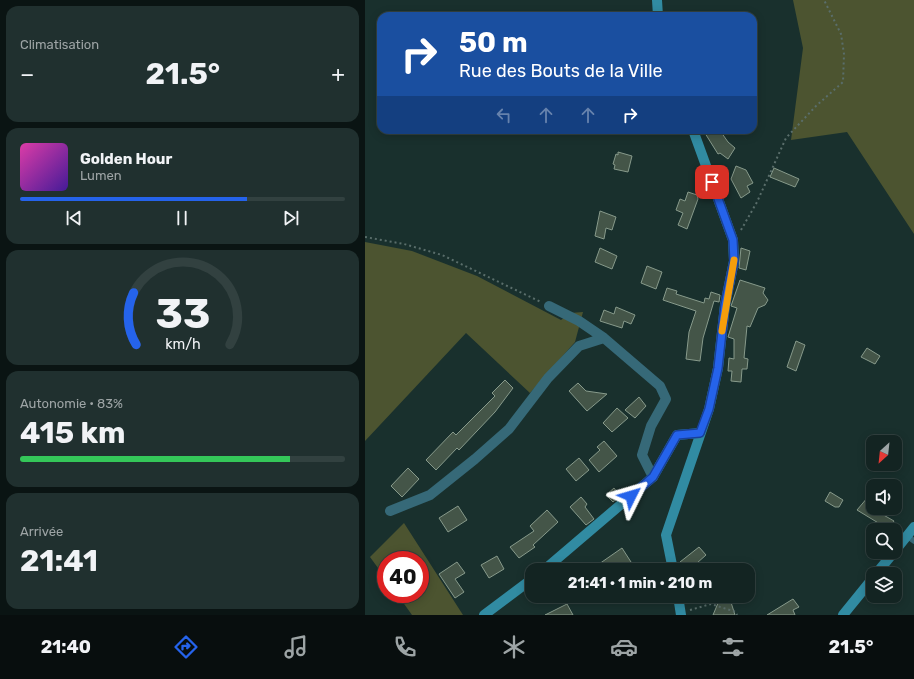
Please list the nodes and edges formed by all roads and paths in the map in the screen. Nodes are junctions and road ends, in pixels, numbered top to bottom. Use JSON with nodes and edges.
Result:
{"nodes":[{"id":1,"x":657,"y":0,"type":"edge"},
{"id":2,"x":824,"y":0,"type":"edge"},
{"id":3,"x":658,"y":12,"type":"edge"},
{"id":4,"x":694,"y":134,"type":"edge"},
{"id":5,"x":365,"y":237,"type":"edge"},
{"id":6,"x":733,"y":244,"type":"junction"},
{"id":7,"x":549,"y":306,"type":"joint"},
{"id":8,"x":604,"y":338,"type":"junction"},
{"id":9,"x":700,"y":433,"type":"junction"},
{"id":10,"x":653,"y":477,"type":"junction"},
{"id":11,"x":390,"y":511,"type":"dead end"},
{"id":12,"x":914,"y":527,"type":"edge"},
{"id":13,"x":911,"y":538,"type":"edge"},
{"id":14,"x":902,"y":545,"type":"edge"},
{"id":15,"x":888,"y":559,"type":"edge"},
{"id":16,"x":552,"y":563,"type":"edge"},
{"id":17,"x":672,"y":563,"type":"edge"},
{"id":18,"x":881,"y":567,"type":"edge"},
{"id":19,"x":525,"y":584,"type":"edge"},
{"id":20,"x":866,"y":587,"type":"edge"},
{"id":21,"x":679,"y":603,"type":"edge"},
{"id":22,"x":681,"y":614,"type":"edge"},
{"id":23,"x":484,"y":615,"type":"edge"},
{"id":24,"x":737,"y":615,"type":"edge"},
{"id":25,"x":843,"y":615,"type":"edge"}],
"edges":[{"from":1,"to":3,"type":"street"},
{"from":2,"to":6,"type":"path"},
{"from":4,"to":6,"type":"street"},
{"from":5,"to":7,"type":"path"},
{"from":6,"to":9,"type":"street"},
{"from":7,"to":8,"type":"street"},
{"from":8,"to":10,"type":"street"},
{"from":8,"to":11,"type":"street"},
{"from":9,"to":10,"type":"street"},
{"from":9,"to":17,"type":"street"},
{"from":10,"to":16,"type":"street"},
{"from":12,"to":13,"type":"street"},
{"from":13,"to":14,"type":"street"},
{"from":15,"to":18,"type":"street"},
{"from":19,"to":23,"type":"street"},
{"from":20,"to":25,"type":"street"},
{"from":21,"to":22,"type":"street"},
{"from":22,"to":24,"type":"path"}]}
